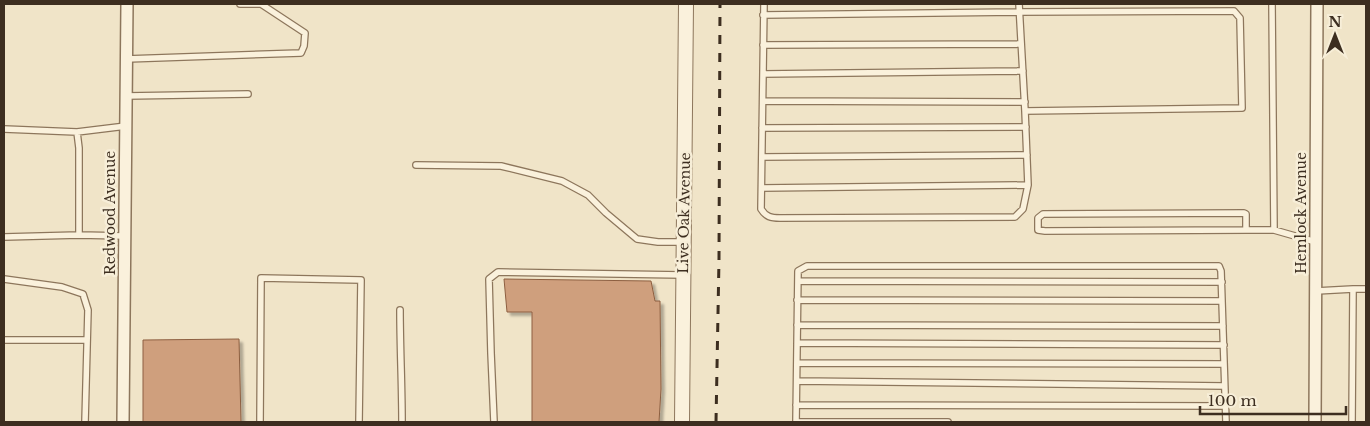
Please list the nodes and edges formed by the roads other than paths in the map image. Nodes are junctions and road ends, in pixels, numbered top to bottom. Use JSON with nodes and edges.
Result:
{"nodes":[{"id":1,"x":127,"y":4,"type":"edge"},
{"id":2,"x":240,"y":4,"type":"edge"},
{"id":3,"x":686,"y":4,"type":"edge"},
{"id":4,"x":764,"y":4,"type":"edge"},
{"id":5,"x":1018,"y":4,"type":"edge"},
{"id":6,"x":1272,"y":4,"type":"edge"},
{"id":7,"x":1317,"y":4,"type":"edge"},
{"id":8,"x":1019,"y":12,"type":"junction"},
{"id":9,"x":764,"y":15,"type":"junction"},
{"id":10,"x":1021,"y":44,"type":"junction"},
{"id":11,"x":763,"y":45,"type":"junction"},
{"id":12,"x":126,"y":59,"type":"junction"},
{"id":13,"x":1023,"y":71,"type":"junction"},
{"id":14,"x":763,"y":74,"type":"junction"},
{"id":15,"x":248,"y":94,"type":"dead end"},
{"id":16,"x":126,"y":96,"type":"junction"},
{"id":17,"x":762,"y":101,"type":"junction"},
{"id":18,"x":1025,"y":102,"type":"junction"},
{"id":19,"x":1025,"y":111,"type":"junction"},
{"id":20,"x":126,"y":126,"type":"junction"},
{"id":21,"x":1026,"y":127,"type":"junction"},
{"id":22,"x":762,"y":128,"type":"junction"},
{"id":23,"x":4,"y":130,"type":"edge"},
{"id":24,"x":77,"y":132,"type":"junction"},
{"id":25,"x":1027,"y":155,"type":"junction"},
{"id":26,"x":762,"y":156,"type":"junction"},
{"id":27,"x":416,"y":165,"type":"dead end"},
{"id":28,"x":1028,"y":185,"type":"junction"},
{"id":29,"x":762,"y":188,"type":"junction"},
{"id":30,"x":1246,"y":230,"type":"junction"},
{"id":31,"x":1274,"y":230,"type":"junction"},
{"id":32,"x":79,"y":235,"type":"junction"},
{"id":33,"x":125,"y":236,"type":"junction"},
{"id":34,"x":4,"y":237,"type":"edge"},
{"id":35,"x":684,"y":242,"type":"junction"},
{"id":36,"x":1316,"y":242,"type":"junction"},
{"id":37,"x":683,"y":275,"type":"junction"},
{"id":38,"x":4,"y":279,"type":"edge"},
{"id":39,"x":798,"y":281,"type":"junction"},
{"id":40,"x":1222,"y":282,"type":"junction"},
{"id":41,"x":1353,"y":289,"type":"junction"},
{"id":42,"x":1366,"y":289,"type":"edge"},
{"id":43,"x":1316,"y":291,"type":"junction"},
{"id":44,"x":797,"y":300,"type":"junction"},
{"id":45,"x":1222,"y":301,"type":"junction"},
{"id":46,"x":400,"y":310,"type":"dead end"},
{"id":47,"x":797,"y":325,"type":"junction"},
{"id":48,"x":1223,"y":326,"type":"junction"},
{"id":49,"x":4,"y":340,"type":"edge"},
{"id":50,"x":87,"y":340,"type":"junction"},
{"id":51,"x":797,"y":343,"type":"junction"},
{"id":52,"x":1224,"y":344,"type":"junction"},
{"id":53,"x":797,"y":363,"type":"junction"},
{"id":54,"x":1224,"y":364,"type":"junction"},
{"id":55,"x":797,"y":381,"type":"junction"},
{"id":56,"x":1224,"y":386,"type":"junction"},
{"id":57,"x":796,"y":405,"type":"junction"},
{"id":58,"x":1226,"y":406,"type":"junction"},
{"id":59,"x":85,"y":422,"type":"edge"},
{"id":60,"x":123,"y":422,"type":"edge"},
{"id":61,"x":260,"y":422,"type":"edge"},
{"id":62,"x":359,"y":422,"type":"edge"},
{"id":63,"x":402,"y":422,"type":"edge"},
{"id":64,"x":494,"y":422,"type":"edge"},
{"id":65,"x":682,"y":422,"type":"edge"},
{"id":66,"x":796,"y":422,"type":"edge"},
{"id":67,"x":948,"y":422,"type":"edge"},
{"id":68,"x":1226,"y":422,"type":"edge"},
{"id":69,"x":1315,"y":422,"type":"edge"},
{"id":70,"x":1352,"y":422,"type":"edge"}],
"edges":[{"from":1,"to":12,"type":"street","name":"Redwood Avenue"},
{"from":2,"to":12,"type":"lane"},
{"from":3,"to":35,"type":"street","name":"Live Oak Avenue"},
{"from":4,"to":9,"type":"lane"},
{"from":5,"to":8,"type":"lane"},
{"from":6,"to":31,"type":"lane"},
{"from":7,"to":36,"type":"street","name":"Hemlock Avenue"},
{"from":8,"to":9,"type":"lane"},
{"from":8,"to":10,"type":"lane"},
{"from":8,"to":19,"type":"lane"},
{"from":9,"to":11,"type":"lane"},
{"from":10,"to":11,"type":"lane"},
{"from":10,"to":13,"type":"lane"},
{"from":11,"to":14,"type":"lane"},
{"from":12,"to":16,"type":"street","name":"Redwood Avenue"},
{"from":13,"to":14,"type":"lane"},
{"from":13,"to":18,"type":"lane"},
{"from":14,"to":17,"type":"lane"},
{"from":15,"to":16,"type":"lane"},
{"from":16,"to":20,"type":"street","name":"Redwood Avenue"},
{"from":17,"to":18,"type":"lane"},
{"from":17,"to":22,"type":"lane"},
{"from":18,"to":19,"type":"lane"},
{"from":19,"to":21,"type":"lane"},
{"from":20,"to":24,"type":"lane"},
{"from":20,"to":33,"type":"street","name":"Redwood Avenue"},
{"from":21,"to":22,"type":"lane"},
{"from":21,"to":25,"type":"lane"},
{"from":22,"to":26,"type":"lane"},
{"from":23,"to":24,"type":"lane"},
{"from":24,"to":32,"type":"lane"},
{"from":25,"to":26,"type":"lane"},
{"from":25,"to":28,"type":"lane"},
{"from":26,"to":29,"type":"lane"},
{"from":27,"to":35,"type":"lane"},
{"from":28,"to":29,"type":"lane"},
{"from":28,"to":29,"type":"lane"},
{"from":30,"to":30,"type":"lane"},
{"from":30,"to":31,"type":"lane"},
{"from":31,"to":36,"type":"lane"},
{"from":32,"to":33,"type":"lane"},
{"from":32,"to":34,"type":"lane"},
{"from":33,"to":60,"type":"street","name":"Redwood Avenue"},
{"from":35,"to":37,"type":"street","name":"Live Oak Avenue"},
{"from":36,"to":43,"type":"street","name":"Hemlock Avenue"},
{"from":37,"to":64,"type":"lane"},
{"from":37,"to":65,"type":"street","name":"Live Oak Avenue"},
{"from":38,"to":50,"type":"lane"},
{"from":39,"to":40,"type":"lane"},
{"from":39,"to":40,"type":"lane"},
{"from":39,"to":44,"type":"lane"},
{"from":40,"to":45,"type":"lane"},
{"from":41,"to":42,"type":"lane"},
{"from":41,"to":43,"type":"lane"},
{"from":41,"to":70,"type":"lane"},
{"from":43,"to":69,"type":"street","name":"Hemlock Avenue"},
{"from":44,"to":45,"type":"lane"},
{"from":44,"to":47,"type":"lane"},
{"from":45,"to":48,"type":"lane"},
{"from":46,"to":63,"type":"lane"},
{"from":47,"to":48,"type":"lane"},
{"from":47,"to":51,"type":"lane"},
{"from":48,"to":52,"type":"lane"},
{"from":49,"to":50,"type":"lane"},
{"from":50,"to":59,"type":"lane"},
{"from":51,"to":52,"type":"lane"},
{"from":51,"to":53,"type":"lane"},
{"from":52,"to":54,"type":"lane"},
{"from":53,"to":54,"type":"lane"},
{"from":53,"to":55,"type":"lane"},
{"from":54,"to":56,"type":"lane"},
{"from":55,"to":56,"type":"lane"},
{"from":55,"to":57,"type":"lane"},
{"from":56,"to":58,"type":"lane"},
{"from":57,"to":58,"type":"lane"},
{"from":57,"to":66,"type":"lane"},
{"from":58,"to":68,"type":"lane"},
{"from":61,"to":62,"type":"lane"},
{"from":66,"to":67,"type":"lane"}]}
